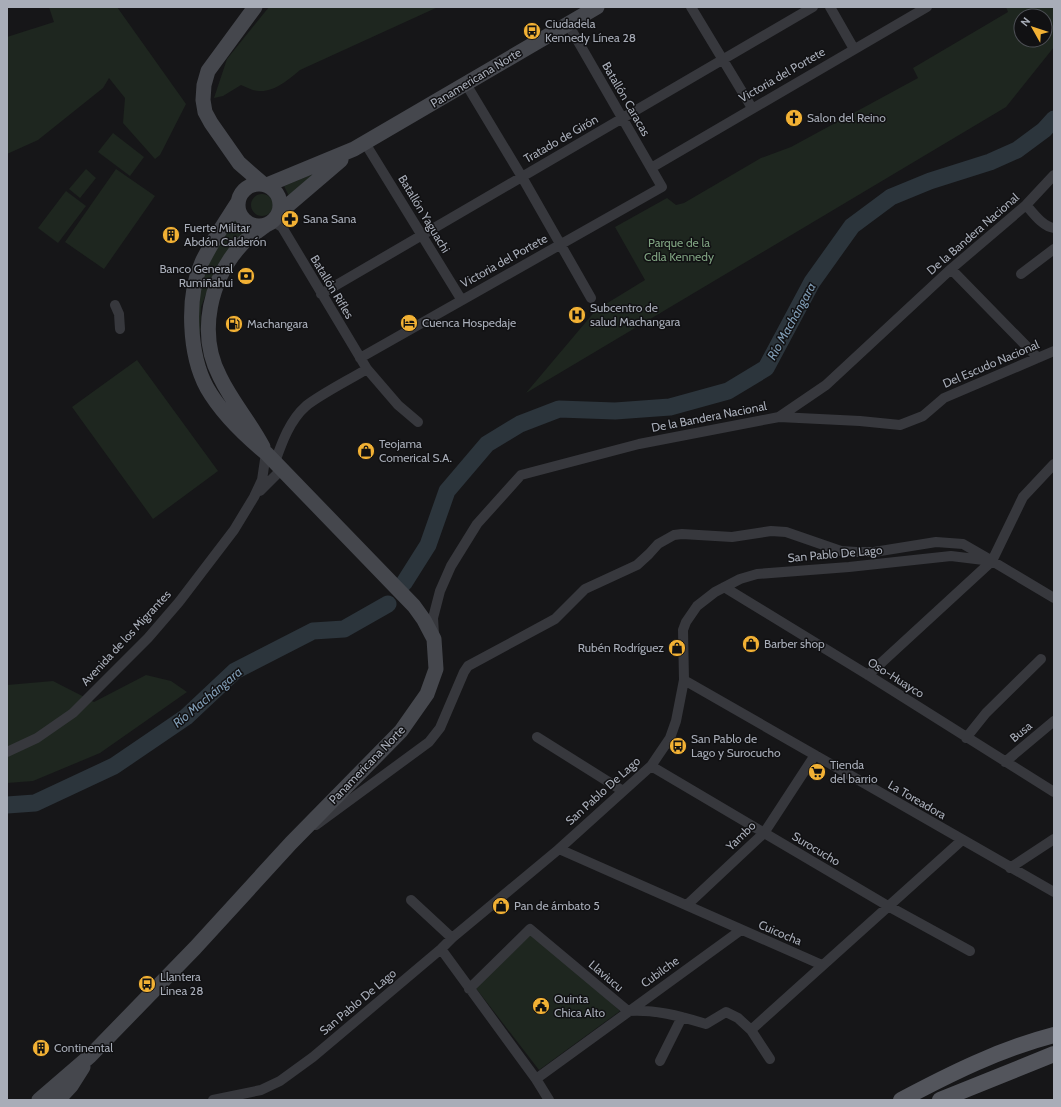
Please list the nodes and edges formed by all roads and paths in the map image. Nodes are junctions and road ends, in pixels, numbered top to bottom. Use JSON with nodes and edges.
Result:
{"nodes":[{"id":1,"x":255,"y":7,"type":"edge"},
{"id":2,"x":597,"y":7,"type":"edge"},
{"id":3,"x":691,"y":7,"type":"edge"},
{"id":4,"x":813,"y":7,"type":"edge"},
{"id":5,"x":830,"y":7,"type":"edge"},
{"id":6,"x":927,"y":7,"type":"edge"},
{"id":7,"x":568,"y":24,"type":"junction"},
{"id":8,"x":854,"y":49,"type":"junction"},
{"id":9,"x":724,"y":59,"type":"junction"},
{"id":10,"x":466,"y":84,"type":"junction"},
{"id":11,"x":752,"y":108,"type":"junction"},
{"id":12,"x":622,"y":118,"type":"junction"},
{"id":13,"x":359,"y":146,"type":"junction"},
{"id":14,"x":239,"y":163,"type":"junction"},
{"id":15,"x":651,"y":168,"type":"junction"},
{"id":16,"x":1054,"y":175,"type":"edge"},
{"id":17,"x":522,"y":177,"type":"junction"},
{"id":18,"x":265,"y":184,"type":"junction"},
{"id":19,"x":662,"y":187,"type":"joint"},
{"id":20,"x":239,"y":199,"type":"junction"},
{"id":21,"x":1026,"y":205,"type":"junction"},
{"id":22,"x":273,"y":220,"type":"junction"},
{"id":23,"x":1054,"y":228,"type":"edge"},
{"id":24,"x":422,"y":235,"type":"junction"},
{"id":25,"x":560,"y":245,"type":"junction"},
{"id":26,"x":1054,"y":249,"type":"edge"},
{"id":27,"x":951,"y":269,"type":"junction"},
{"id":28,"x":1020,"y":274,"type":"dead end"},
{"id":29,"x":322,"y":294,"type":"junction"},
{"id":30,"x":591,"y":298,"type":"dead end"},
{"id":31,"x":461,"y":299,"type":"junction"},
{"id":32,"x":116,"y":305,"type":"dead end"},
{"id":33,"x":120,"y":329,"type":"dead end"},
{"id":34,"x":1054,"y":351,"type":"edge"},
{"id":35,"x":360,"y":358,"type":"junction"},
{"id":36,"x":1038,"y":358,"type":"junction"},
{"id":37,"x":367,"y":369,"type":"junction"},
{"id":38,"x":779,"y":418,"type":"junction"},
{"id":39,"x":418,"y":422,"type":"dead end"},
{"id":40,"x":274,"y":461,"type":"junction"},
{"id":41,"x":1054,"y":464,"type":"edge"},
{"id":42,"x":254,"y":497,"type":"junction"},
{"id":43,"x":992,"y":561,"type":"junction"},
{"id":44,"x":724,"y":587,"type":"junction"},
{"id":45,"x":1054,"y":598,"type":"edge"},
{"id":46,"x":434,"y":639,"type":"junction"},
{"id":47,"x":1041,"y":659,"type":"dead end"},
{"id":48,"x":868,"y":675,"type":"junction"},
{"id":49,"x":684,"y":680,"type":"junction"},
{"id":50,"x":1054,"y":722,"type":"edge"},
{"id":51,"x":537,"y":737,"type":"dead end"},
{"id":52,"x":966,"y":738,"type":"junction"},
{"id":53,"x":7,"y":752,"type":"edge"},
{"id":54,"x":815,"y":755,"type":"junction"},
{"id":55,"x":1005,"y":762,"type":"junction"},
{"id":56,"x":651,"y":766,"type":"junction"},
{"id":57,"x":623,"y":791,"type":"junction"},
{"id":58,"x":1054,"y":792,"type":"edge"},
{"id":59,"x":764,"y":833,"type":"junction"},
{"id":60,"x":1054,"y":839,"type":"edge"},
{"id":61,"x":961,"y":841,"type":"junction"},
{"id":62,"x":291,"y":843,"type":"junction"},
{"id":63,"x":559,"y":849,"type":"junction"},
{"id":64,"x":1010,"y":868,"type":"junction"},
{"id":65,"x":1054,"y":892,"type":"edge"},
{"id":66,"x":411,"y":900,"type":"dead end"},
{"id":67,"x":687,"y":905,"type":"junction"},
{"id":68,"x":888,"y":906,"type":"junction"},
{"id":69,"x":741,"y":930,"type":"junction"},
{"id":70,"x":452,"y":938,"type":"junction"},
{"id":71,"x":441,"y":949,"type":"junction"},
{"id":72,"x":970,"y":951,"type":"dead end"},
{"id":73,"x":822,"y":964,"type":"junction"},
{"id":74,"x":469,"y":990,"type":"junction"},
{"id":75,"x":628,"y":1011,"type":"junction"},
{"id":76,"x":682,"y":1017,"type":"junction"},
{"id":77,"x":750,"y":1030,"type":"junction"},
{"id":78,"x":1052,"y":1033,"type":"edge"},
{"id":79,"x":1051,"y":1055,"type":"edge"},
{"id":80,"x":90,"y":1056,"type":"junction"},
{"id":81,"x":770,"y":1059,"type":"dead end"},
{"id":82,"x":660,"y":1061,"type":"dead end"},
{"id":83,"x":536,"y":1079,"type":"junction"},
{"id":84,"x":39,"y":1100,"type":"edge"},
{"id":85,"x":58,"y":1100,"type":"edge"},
{"id":86,"x":213,"y":1100,"type":"edge"},
{"id":87,"x":549,"y":1100,"type":"edge"},
{"id":88,"x":901,"y":1100,"type":"edge"},
{"id":89,"x":940,"y":1100,"type":"edge"}],
"edges":[{"from":1,"to":14,"type":"main road"},
{"from":2,"to":7,"type":"main road","name":"Panamericana Norte"},
{"from":3,"to":9,"type":"street"},
{"from":4,"to":9,"type":"street","name":"Tratado de Girón"},
{"from":5,"to":8,"type":"street"},
{"from":6,"to":8,"type":"street","name":"Victoria del Portete"},
{"from":7,"to":10,"type":"main road","name":"Panamericana Norte"},
{"from":7,"to":12,"type":"street","name":"Batallón Caracas"},
{"from":8,"to":11,"type":"street","name":"Victoria del Portete"},
{"from":9,"to":11,"type":"street"},
{"from":9,"to":12,"type":"street","name":"Tratado de Girón"},
{"from":10,"to":13,"type":"main road","name":"Panamericana Norte"},
{"from":10,"to":17,"type":"street"},
{"from":11,"to":15,"type":"street","name":"Victoria del Portete"},
{"from":12,"to":15,"type":"street","name":"Batallón Caracas"},
{"from":12,"to":17,"type":"street","name":"Tratado de Girón"},
{"from":13,"to":18,"type":"main road","name":"Panamericana Norte"},
{"from":13,"to":22,"type":"main road","name":"Panamericana Norte"},
{"from":13,"to":24,"type":"street","name":"Batallón Yaguachi"},
{"from":14,"to":18,"type":"main road"},
{"from":14,"to":20,"type":"main road"},
{"from":15,"to":19,"type":"street","name":"Batallón Caracas"},
{"from":16,"to":21,"type":"street","name":"De la Bandera Nacional"},
{"from":17,"to":24,"type":"street","name":"Tratado de Girón"},
{"from":17,"to":25,"type":"street"},
{"from":18,"to":20,"type":"main road","name":"Panamericana Norte"},
{"from":18,"to":22,"type":"main road"},
{"from":19,"to":25,"type":"street","name":"Victoria del Portete"},
{"from":20,"to":22,"type":"main road"},
{"from":20,"to":40,"type":"main road","name":"Panamericana Norte"},
{"from":21,"to":23,"type":"street"},
{"from":21,"to":27,"type":"street","name":"De la Bandera Nacional"},
{"from":22,"to":29,"type":"street","name":"Batallón Rifles"},
{"from":22,"to":40,"type":"main road","name":"Panamericana Norte"},
{"from":24,"to":29,"type":"street","name":"Tratado de Girón"},
{"from":24,"to":31,"type":"street","name":"Batallón Yaguachi"},
{"from":25,"to":30,"type":"street"},
{"from":25,"to":31,"type":"street","name":"Victoria del Portete"},
{"from":26,"to":28,"type":"street"},
{"from":27,"to":36,"type":"street"},
{"from":27,"to":38,"type":"street","name":"De la Bandera Nacional"},
{"from":29,"to":35,"type":"street","name":"Batallón Rifles"},
{"from":31,"to":35,"type":"street","name":"Victoria del Portete"},
{"from":32,"to":33,"type":"street"},
{"from":34,"to":36,"type":"street","name":"Del Escudo Nacional"},
{"from":35,"to":37,"type":"street","name":"Batallón Rifles"},
{"from":36,"to":38,"type":"street","name":"Del Escudo Nacional"},
{"from":37,"to":39,"type":"street","name":"Batallón Rifles"},
{"from":37,"to":40,"type":"street"},
{"from":38,"to":46,"type":"street","name":"De la Bandera Nacional"},
{"from":40,"to":42,"type":"street"},
{"from":40,"to":42,"type":"street"},
{"from":40,"to":46,"type":"main road","name":"Panamericana Norte"},
{"from":41,"to":43,"type":"street"},
{"from":42,"to":53,"type":"street","name":"Avenida de los Migrantes"},
{"from":43,"to":44,"type":"street","name":"San Pablo De Lago"},
{"from":43,"to":45,"type":"street","name":"San Pablo De Lago"},
{"from":43,"to":48,"type":"street"},
{"from":43,"to":62,"type":"street"},
{"from":44,"to":48,"type":"street","name":"Oso-Huayco"},
{"from":44,"to":49,"type":"street","name":"San Pablo De Lago"},
{"from":46,"to":62,"type":"main road","name":"Panamericana Norte"},
{"from":47,"to":52,"type":"street"},
{"from":48,"to":52,"type":"street","name":"Oso-Huayco"},
{"from":49,"to":54,"type":"street","name":"La Toreadora"},
{"from":49,"to":56,"type":"street","name":"San Pablo De Lago"},
{"from":50,"to":55,"type":"street","name":"Busa"},
{"from":51,"to":57,"type":"street"},
{"from":52,"to":55,"type":"street","name":"Oso-Huayco"},
{"from":54,"to":59,"type":"street","name":"Yambo"},
{"from":54,"to":61,"type":"street","name":"La Toreadora"},
{"from":55,"to":58,"type":"street","name":"Oso-Huayco"},
{"from":56,"to":57,"type":"street","name":"San Pablo De Lago"},
{"from":56,"to":59,"type":"street","name":"Surocucho"},
{"from":57,"to":63,"type":"street","name":"San Pablo De Lago"},
{"from":59,"to":67,"type":"street","name":"Yambo"},
{"from":59,"to":68,"type":"street","name":"Surocucho"},
{"from":60,"to":64,"type":"street"},
{"from":61,"to":64,"type":"street","name":"La Toreadora"},
{"from":61,"to":68,"type":"street"},
{"from":62,"to":80,"type":"main road","name":"Panamericana Norte"},
{"from":63,"to":67,"type":"street","name":"Cuicocha"},
{"from":63,"to":70,"type":"street","name":"San Pablo De Lago"},
{"from":64,"to":65,"type":"street","name":"La Toreadora"},
{"from":66,"to":70,"type":"street"},
{"from":67,"to":69,"type":"street","name":"Cuicocha"},
{"from":68,"to":72,"type":"street","name":"Surocucho"},
{"from":68,"to":73,"type":"street"},
{"from":69,"to":73,"type":"street","name":"Cuicocha"},
{"from":69,"to":75,"type":"street","name":"Cubilche"},
{"from":70,"to":71,"type":"street","name":"San Pablo De Lago"},
{"from":71,"to":74,"type":"street"},
{"from":71,"to":86,"type":"street","name":"San Pablo De Lago"},
{"from":73,"to":77,"type":"street"},
{"from":74,"to":75,"type":"street","name":"Llaviucu"},
{"from":74,"to":83,"type":"street"},
{"from":75,"to":76,"type":"street"},
{"from":75,"to":83,"type":"street","name":"Cubilche"},
{"from":76,"to":77,"type":"street"},
{"from":76,"to":82,"type":"street"},
{"from":77,"to":81,"type":"street"},
{"from":78,"to":79,"type":"street"},
{"from":78,"to":88,"type":"main road"},
{"from":79,"to":89,"type":"main road"},
{"from":80,"to":84,"type":"main road","name":"Panamericana Norte"},
{"from":80,"to":85,"type":"main road","name":"Panamericana Norte"},
{"from":83,"to":87,"type":"street"}]}
